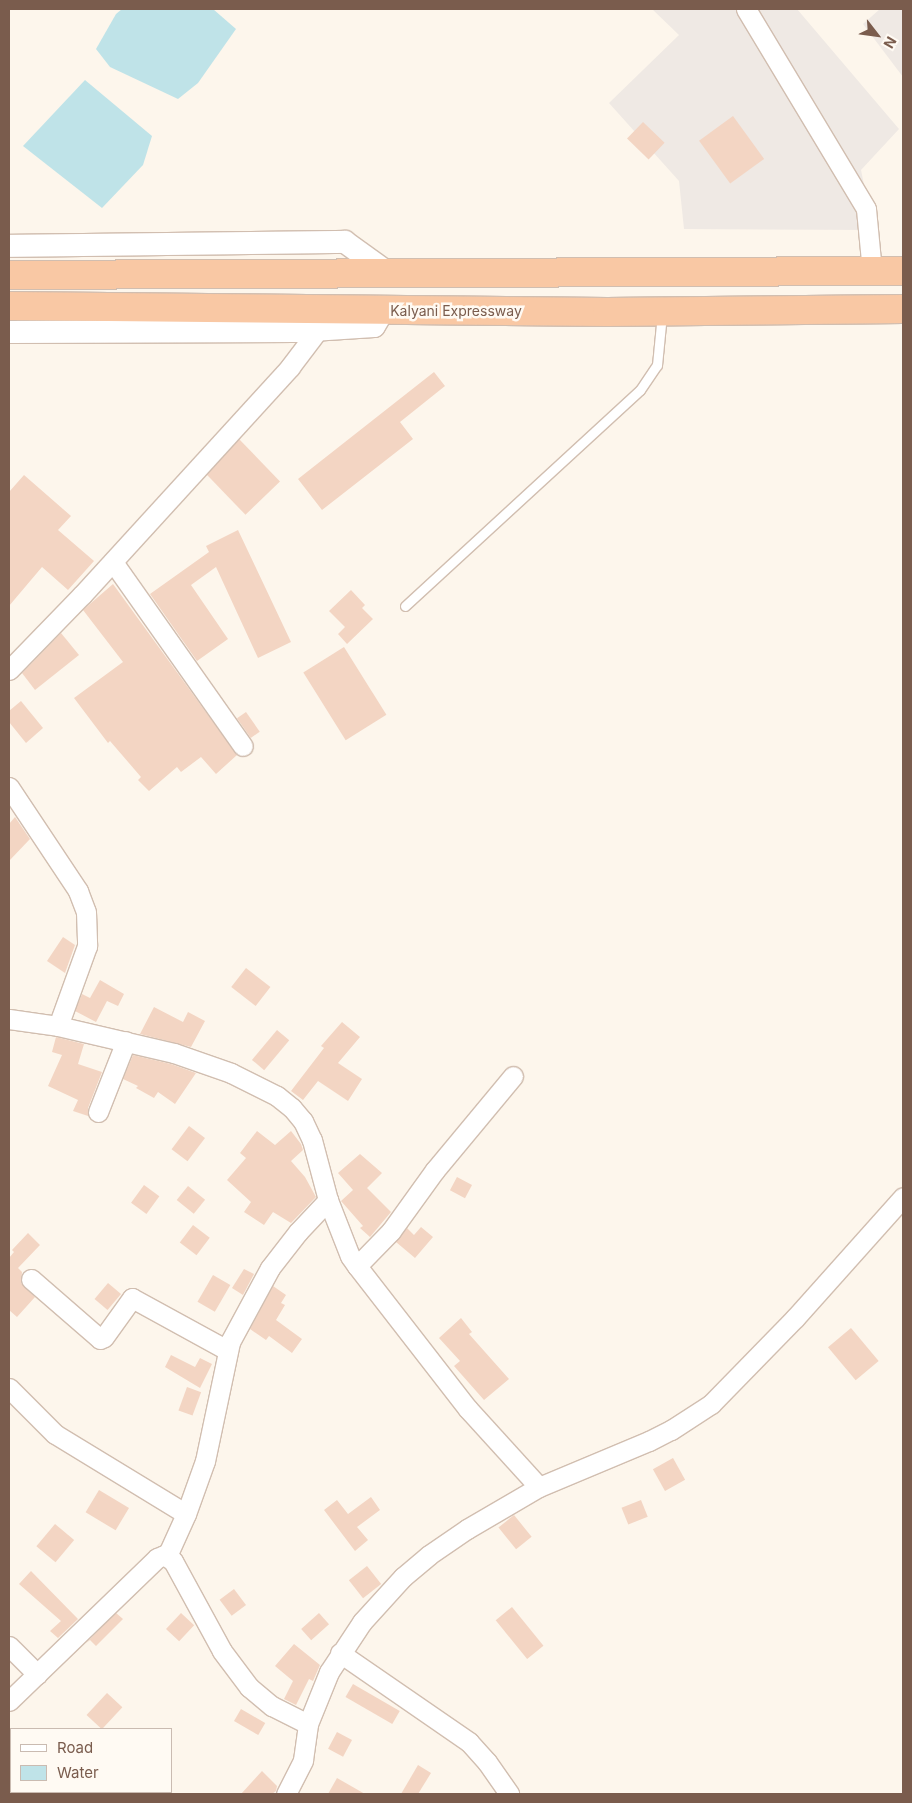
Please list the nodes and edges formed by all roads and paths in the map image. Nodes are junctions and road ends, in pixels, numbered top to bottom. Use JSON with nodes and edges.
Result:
{"nodes":[{"id":1,"x":746,"y":9,"type":"edge"},
{"id":2,"x":9,"y":246,"type":"edge"},
{"id":3,"x":872,"y":271,"type":"junction"},
{"id":4,"x":903,"y":271,"type":"edge"},
{"id":5,"x":388,"y":273,"type":"junction"},
{"id":6,"x":9,"y":275,"type":"edge"},
{"id":7,"x":9,"y":306,"type":"edge"},
{"id":8,"x":903,"y":309,"type":"edge"},
{"id":9,"x":383,"y":311,"type":"junction"},
{"id":10,"x":662,"y":311,"type":"junction"},
{"id":11,"x":318,"y":330,"type":"junction"},
{"id":12,"x":9,"y":332,"type":"edge"},
{"id":13,"x":113,"y":562,"type":"junction"},
{"id":14,"x":405,"y":606,"type":"dead end"},
{"id":15,"x":9,"y":670,"type":"edge"},
{"id":16,"x":243,"y":746,"type":"dead end"},
{"id":17,"x":9,"y":787,"type":"edge"},
{"id":18,"x":9,"y":1019,"type":"edge"},
{"id":19,"x":58,"y":1026,"type":"junction"},
{"id":20,"x":126,"y":1042,"type":"junction"},
{"id":21,"x":513,"y":1076,"type":"dead end"},
{"id":22,"x":98,"y":1112,"type":"dead end"},
{"id":23,"x":903,"y":1197,"type":"edge"},
{"id":24,"x":328,"y":1200,"type":"junction"},
{"id":25,"x":357,"y":1266,"type":"junction"},
{"id":26,"x":31,"y":1279,"type":"dead end"},
{"id":27,"x":227,"y":1350,"type":"junction"},
{"id":28,"x":9,"y":1388,"type":"edge"},
{"id":29,"x":539,"y":1487,"type":"junction"},
{"id":30,"x":186,"y":1514,"type":"junction"},
{"id":31,"x":167,"y":1556,"type":"junction"},
{"id":32,"x":9,"y":1646,"type":"edge"},
{"id":33,"x":340,"y":1653,"type":"junction"},
{"id":34,"x":37,"y":1674,"type":"junction"},
{"id":35,"x":9,"y":1702,"type":"edge"},
{"id":36,"x":308,"y":1724,"type":"junction"},
{"id":37,"x":286,"y":1794,"type":"edge"},
{"id":38,"x":509,"y":1794,"type":"edge"}],
"edges":[{"from":1,"to":3,"type":"street"},
{"from":2,"to":5,"type":"street"},
{"from":3,"to":4,"type":"highway"},
{"from":3,"to":5,"type":"highway"},
{"from":5,"to":6,"type":"highway"},
{"from":7,"to":9,"type":"highway","name":"Kalyani Expressway"},
{"from":8,"to":10,"type":"highway","name":"Kalyani Expressway"},
{"from":9,"to":10,"type":"highway","name":"Kalyani Expressway"},
{"from":9,"to":11,"type":"street"},
{"from":10,"to":14,"type":"lane"},
{"from":11,"to":12,"type":"street"},
{"from":11,"to":13,"type":"street"},
{"from":13,"to":15,"type":"street"},
{"from":13,"to":16,"type":"street"},
{"from":17,"to":19,"type":"street"},
{"from":18,"to":19,"type":"street"},
{"from":19,"to":20,"type":"street"},
{"from":20,"to":22,"type":"street"},
{"from":20,"to":24,"type":"street"},
{"from":21,"to":25,"type":"street"},
{"from":23,"to":29,"type":"street"},
{"from":24,"to":25,"type":"street"},
{"from":24,"to":27,"type":"street"},
{"from":25,"to":29,"type":"street"},
{"from":26,"to":27,"type":"street"},
{"from":27,"to":30,"type":"street"},
{"from":28,"to":30,"type":"street"},
{"from":29,"to":33,"type":"street"},
{"from":30,"to":31,"type":"street"},
{"from":31,"to":34,"type":"street"},
{"from":31,"to":36,"type":"street"},
{"from":32,"to":34,"type":"street"},
{"from":33,"to":36,"type":"street"},
{"from":33,"to":38,"type":"street"},
{"from":34,"to":35,"type":"street"},
{"from":36,"to":37,"type":"street"}]}
